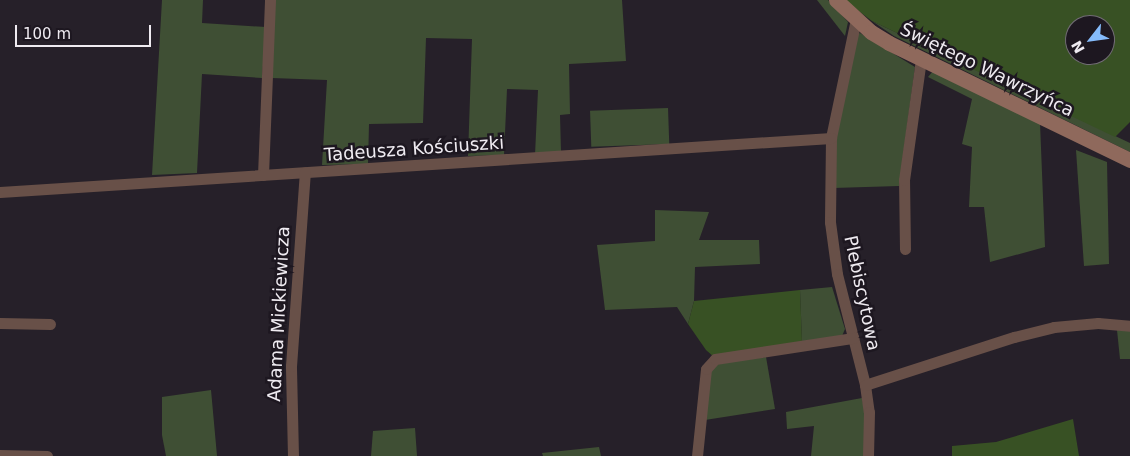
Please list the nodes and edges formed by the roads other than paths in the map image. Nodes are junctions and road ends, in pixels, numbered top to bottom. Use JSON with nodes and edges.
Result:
{"nodes":[{"id":1,"x":270,"y":0,"type":"edge"},
{"id":2,"x":836,"y":0,"type":"edge"},
{"id":3,"x":856,"y":19,"type":"junction"},
{"id":4,"x":921,"y":59,"type":"junction"},
{"id":5,"x":831,"y":138,"type":"junction"},
{"id":6,"x":1130,"y":160,"type":"edge"},
{"id":7,"x":305,"y":174,"type":"junction"},
{"id":8,"x":263,"y":176,"type":"junction"},
{"id":9,"x":0,"y":192,"type":"edge"},
{"id":10,"x":905,"y":249,"type":"dead end"},
{"id":11,"x":0,"y":323,"type":"edge"},
{"id":12,"x":50,"y":324,"type":"dead end"},
{"id":13,"x":1130,"y":326,"type":"edge"},
{"id":14,"x":853,"y":338,"type":"junction"},
{"id":15,"x":865,"y":385,"type":"junction"},
{"id":16,"x":0,"y":455,"type":"edge"},
{"id":17,"x":47,"y":456,"type":"edge"},
{"id":18,"x":293,"y":456,"type":"edge"},
{"id":19,"x":697,"y":456,"type":"edge"},
{"id":20,"x":868,"y":456,"type":"edge"}],
"edges":[{"from":1,"to":8,"type":"street"},
{"from":2,"to":3,"type":"street","name":"Świętego Wawrzyńca"},
{"from":3,"to":4,"type":"street","name":"Świętego Wawrzyńca"},
{"from":3,"to":5,"type":"street","name":"Plebiscytowa"},
{"from":4,"to":6,"type":"street","name":"Świętego Wawrzyńca"},
{"from":4,"to":10,"type":"street"},
{"from":5,"to":7,"type":"street","name":"Tadeusza Kościuszki"},
{"from":5,"to":14,"type":"street","name":"Plebiscytowa"},
{"from":7,"to":8,"type":"street","name":"Tadeusza Kościuszki"},
{"from":7,"to":18,"type":"street","name":"Adama Mickiewicza"},
{"from":8,"to":9,"type":"street","name":"Tadeusza Kościuszki"},
{"from":11,"to":12,"type":"street"},
{"from":13,"to":15,"type":"street"},
{"from":14,"to":15,"type":"street","name":"Plebiscytowa"},
{"from":14,"to":19,"type":"street"},
{"from":15,"to":20,"type":"street","name":"Plebiscytowa"},
{"from":16,"to":17,"type":"street"}]}
